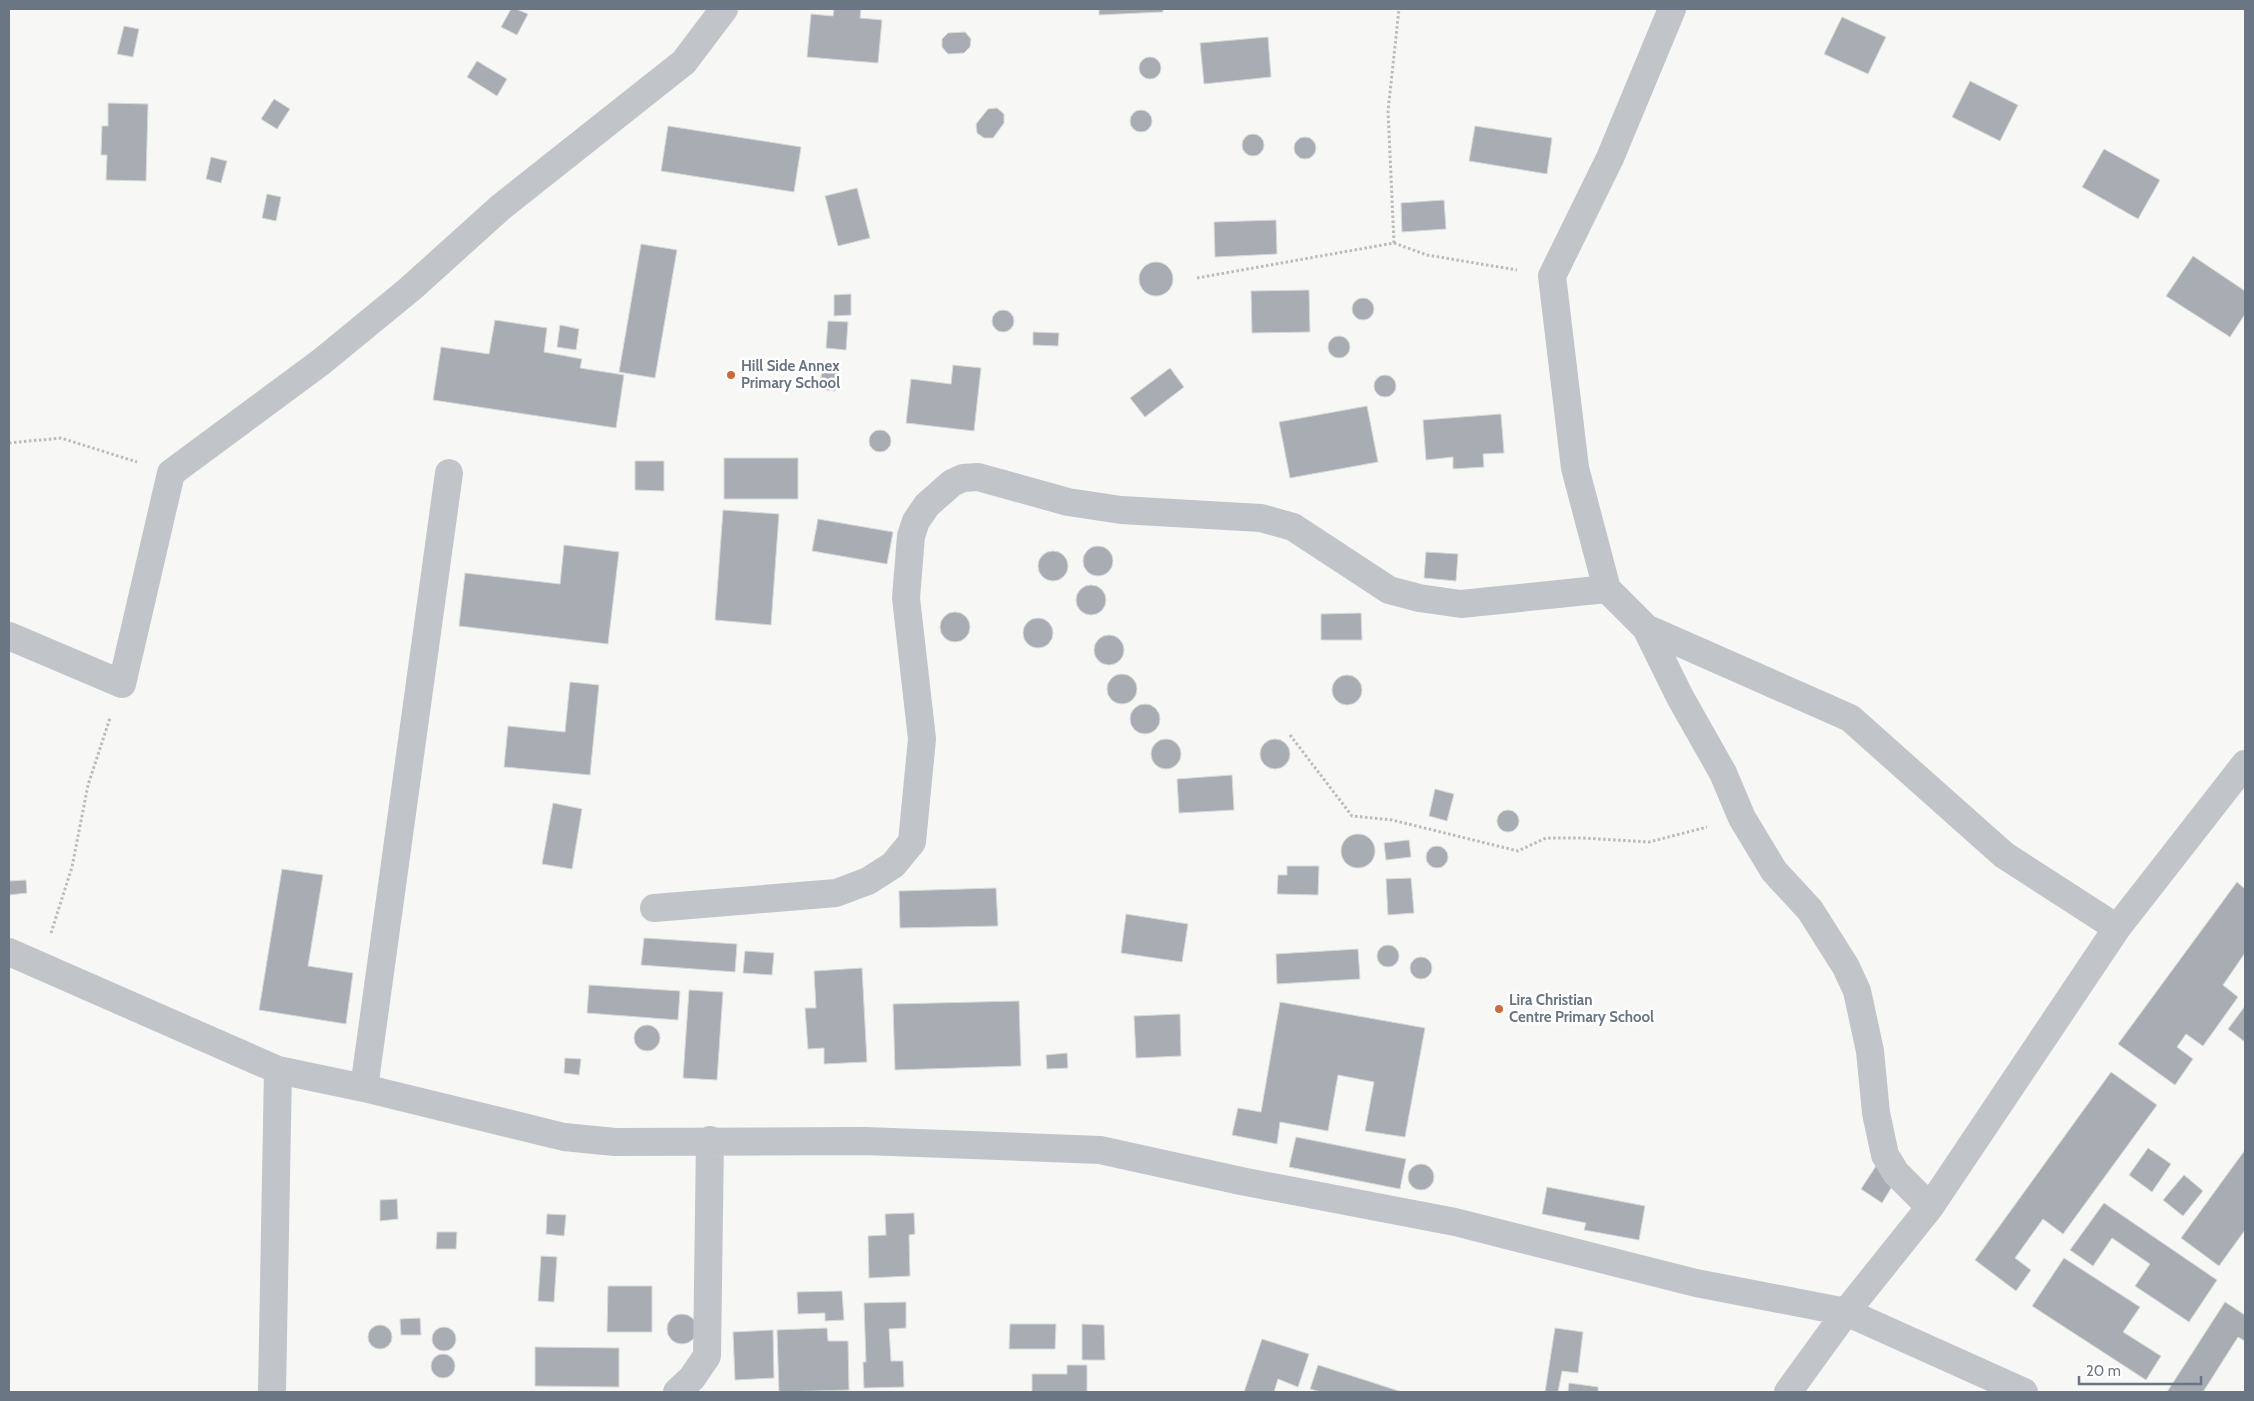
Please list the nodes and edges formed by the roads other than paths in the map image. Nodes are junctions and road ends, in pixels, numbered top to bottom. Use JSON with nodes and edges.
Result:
{"nodes":[{"id":1,"x":724,"y":9,"type":"edge"},
{"id":2,"x":1672,"y":9,"type":"edge"},
{"id":3,"x":449,"y":473,"type":"dead end"},
{"id":4,"x":1607,"y":589,"type":"junction"},
{"id":5,"x":1646,"y":628,"type":"junction"},
{"id":6,"x":9,"y":636,"type":"edge"},
{"id":7,"x":2245,"y":764,"type":"edge"},
{"id":8,"x":654,"y":908,"type":"dead end"},
{"id":9,"x":2117,"y":928,"type":"junction"},
{"id":10,"x":9,"y":952,"type":"edge"},
{"id":11,"x":278,"y":1070,"type":"junction"},
{"id":12,"x":364,"y":1088,"type":"junction"},
{"id":13,"x":710,"y":1140,"type":"junction"},
{"id":14,"x":1930,"y":1207,"type":"junction"},
{"id":15,"x":1846,"y":1312,"type":"junction"},
{"id":16,"x":272,"y":1392,"type":"edge"},
{"id":17,"x":677,"y":1392,"type":"edge"},
{"id":18,"x":1788,"y":1392,"type":"edge"},
{"id":19,"x":2024,"y":1392,"type":"edge"}],
"edges":[{"from":1,"to":6,"type":"street"},
{"from":2,"to":4,"type":"street"},
{"from":3,"to":12,"type":"street"},
{"from":4,"to":5,"type":"street"},
{"from":4,"to":8,"type":"street"},
{"from":5,"to":9,"type":"street"},
{"from":5,"to":14,"type":"street"},
{"from":7,"to":9,"type":"street"},
{"from":9,"to":14,"type":"street"},
{"from":10,"to":11,"type":"street"},
{"from":11,"to":12,"type":"street"},
{"from":11,"to":16,"type":"street"},
{"from":12,"to":13,"type":"street"},
{"from":13,"to":15,"type":"street"},
{"from":13,"to":17,"type":"street"},
{"from":14,"to":15,"type":"street"},
{"from":15,"to":18,"type":"street"},
{"from":15,"to":19,"type":"street"}]}
